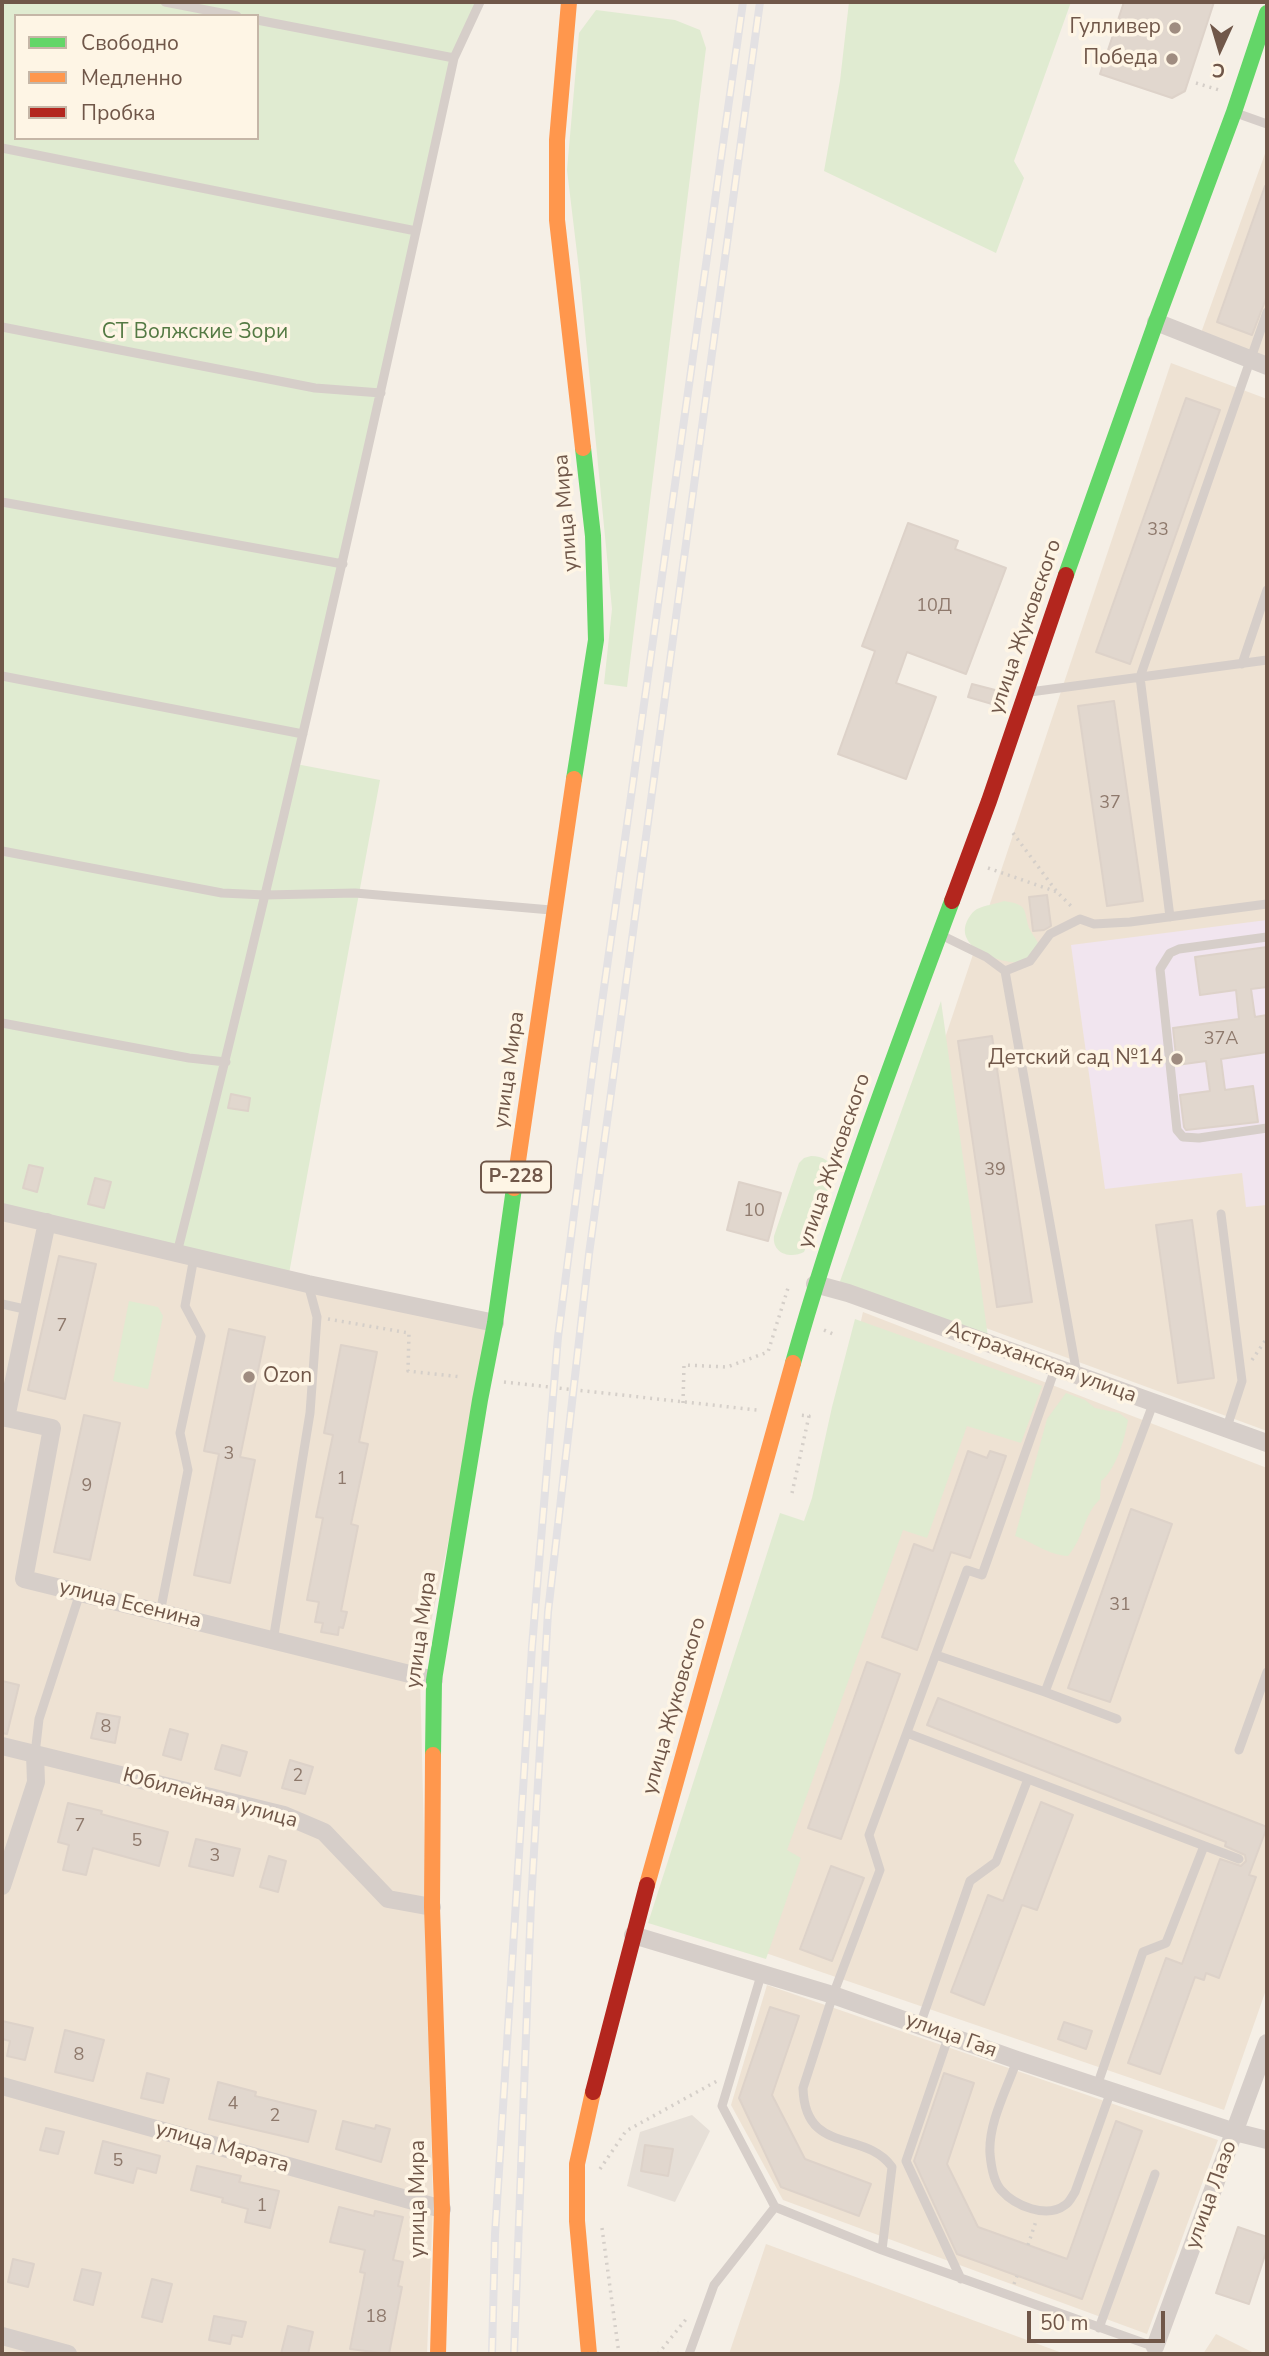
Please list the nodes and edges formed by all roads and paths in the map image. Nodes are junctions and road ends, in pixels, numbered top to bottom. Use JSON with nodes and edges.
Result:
{"nodes":[{"id":1,"x":165,"y":2,"type":"edge"},
{"id":2,"x":480,"y":2,"type":"edge"},
{"id":3,"x":569,"y":2,"type":"edge"},
{"id":4,"x":1267,"y":13,"type":"edge"},
{"id":5,"x":227,"y":14,"type":"edge"},
{"id":6,"x":259,"y":20,"type":"edge"},
{"id":7,"x":454,"y":58,"type":"junction"},
{"id":8,"x":1234,"y":112,"type":"junction"},
{"id":9,"x":1267,"y":124,"type":"edge"},
{"id":10,"x":2,"y":148,"type":"edge"},
{"id":11,"x":416,"y":230,"type":"junction"},
{"id":12,"x":1267,"y":312,"type":"edge"},
{"id":13,"x":1156,"y":322,"type":"junction"},
{"id":14,"x":2,"y":327,"type":"edge"},
{"id":15,"x":1250,"y":359,"type":"junction"},
{"id":16,"x":1267,"y":366,"type":"edge"},
{"id":17,"x":381,"y":393,"type":"junction"},
{"id":18,"x":2,"y":502,"type":"edge"},
{"id":19,"x":343,"y":564,"type":"junction"},
{"id":20,"x":1267,"y":590,"type":"edge"},
{"id":21,"x":1267,"y":660,"type":"edge"},
{"id":22,"x":1242,"y":664,"type":"junction"},
{"id":23,"x":2,"y":676,"type":"edge"},
{"id":24,"x":1140,"y":677,"type":"junction"},
{"id":25,"x":1025,"y":692,"type":"junction"},
{"id":26,"x":303,"y":734,"type":"junction"},
{"id":27,"x":1013,"y":833,"type":"dead end"},
{"id":28,"x":2,"y":851,"type":"edge"},
{"id":29,"x":967,"y":861,"type":"junction"},
{"id":30,"x":1057,"y":892,"type":"junction"},
{"id":31,"x":265,"y":895,"type":"junction"},
{"id":32,"x":1267,"y":904,"type":"edge"},
{"id":33,"x":553,"y":910,"type":"junction"},
{"id":34,"x":1170,"y":917,"type":"junction"},
{"id":35,"x":1080,"y":919,"type":"junction"},
{"id":36,"x":941,"y":935,"type":"junction"},
{"id":37,"x":1267,"y":937,"type":"edge"},
{"id":38,"x":1005,"y":971,"type":"junction"},
{"id":39,"x":2,"y":1023,"type":"edge"},
{"id":40,"x":226,"y":1062,"type":"junction"},
{"id":41,"x":1267,"y":1128,"type":"edge"},
{"id":42,"x":2,"y":1212,"type":"edge"},
{"id":43,"x":1221,"y":1214,"type":"dead end"},
{"id":44,"x":47,"y":1222,"type":"junction"},
{"id":45,"x":186,"y":1255,"type":"junction"},
{"id":46,"x":308,"y":1284,"type":"junction"},
{"id":47,"x":815,"y":1284,"type":"junction"},
{"id":48,"x":788,"y":1288,"type":"dead end"},
{"id":49,"x":2,"y":1304,"type":"edge"},
{"id":50,"x":29,"y":1310,"type":"junction"},
{"id":51,"x":317,"y":1317,"type":"junction"},
{"id":52,"x":495,"y":1323,"type":"junction"},
{"id":53,"x":1056,"y":1366,"type":"junction"},
{"id":54,"x":1077,"y":1375,"type":"junction"},
{"id":55,"x":463,"y":1378,"type":"dead end"},
{"id":56,"x":504,"y":1382,"type":"dead end"},
{"id":57,"x":682,"y":1403,"type":"junction"},
{"id":58,"x":1153,"y":1404,"type":"junction"},
{"id":59,"x":758,"y":1410,"type":"dead end"},
{"id":60,"x":796,"y":1414,"type":"dead end"},
{"id":61,"x":4,"y":1417,"type":"edge"},
{"id":62,"x":1227,"y":1427,"type":"junction"},
{"id":63,"x":1267,"y":1443,"type":"edge"},
{"id":64,"x":792,"y":1493,"type":"dead end"},
{"id":65,"x":80,"y":1592,"type":"junction"},
{"id":66,"x":160,"y":1613,"type":"junction"},
{"id":67,"x":273,"y":1641,"type":"junction"},
{"id":68,"x":936,"y":1655,"type":"junction"},
{"id":69,"x":1267,"y":1672,"type":"edge"},
{"id":70,"x":434,"y":1680,"type":"junction"},
{"id":71,"x":1045,"y":1692,"type":"junction"},
{"id":72,"x":1117,"y":1719,"type":"dead end"},
{"id":73,"x":907,"y":1733,"type":"junction"},
{"id":74,"x":2,"y":1746,"type":"edge"},
{"id":75,"x":1239,"y":1750,"type":"dead end"},
{"id":76,"x":35,"y":1754,"type":"junction"},
{"id":77,"x":1027,"y":1779,"type":"junction"},
{"id":78,"x":1204,"y":1846,"type":"junction"},
{"id":79,"x":1239,"y":1859,"type":"dead end"},
{"id":80,"x":2,"y":1886,"type":"edge"},
{"id":81,"x":432,"y":1907,"type":"junction"},
{"id":82,"x":633,"y":1935,"type":"junction"},
{"id":83,"x":762,"y":1972,"type":"junction"},
{"id":84,"x":833,"y":1995,"type":"junction"},
{"id":85,"x":920,"y":2025,"type":"junction"},
{"id":86,"x":949,"y":2035,"type":"junction"},
{"id":87,"x":1267,"y":2043,"type":"edge"},
{"id":88,"x":1017,"y":2060,"type":"junction"},
{"id":89,"x":732,"y":2072,"type":"junction"},
{"id":90,"x":2,"y":2087,"type":"edge"},
{"id":91,"x":1104,"y":2089,"type":"junction"},
{"id":92,"x":1235,"y":2132,"type":"junction"},
{"id":93,"x":1267,"y":2140,"type":"edge"},
{"id":94,"x":1155,"y":2174,"type":"dead end"},
{"id":95,"x":598,"y":2176,"type":"dead end"},
{"id":96,"x":775,"y":2207,"type":"junction"},
{"id":97,"x":442,"y":2209,"type":"junction"},
{"id":98,"x":1039,"y":2210,"type":"junction"},
{"id":99,"x":601,"y":2223,"type":"dead end"},
{"id":100,"x":1028,"y":2245,"type":"dead end"},
{"id":101,"x":882,"y":2249,"type":"junction"},
{"id":102,"x":961,"y":2279,"type":"junction"},
{"id":103,"x":1099,"y":2328,"type":"junction"},
{"id":104,"x":2,"y":2336,"type":"edge"},
{"id":105,"x":1155,"y":2347,"type":"joint"},
{"id":106,"x":68,"y":2354,"type":"edge"},
{"id":107,"x":438,"y":2354,"type":"edge"},
{"id":108,"x":589,"y":2354,"type":"edge"},
{"id":109,"x":619,"y":2354,"type":"edge"},
{"id":110,"x":689,"y":2354,"type":"edge"}],
"edges":[{"from":1,"to":5,"type":"lane"},
{"from":2,"to":7,"type":"lane"},
{"from":3,"to":33,"type":"main road","name":"улица Мира","number":"Р-228"},
{"from":4,"to":8,"type":"main road","name":"улица Жуковского"},
{"from":6,"to":7,"type":"lane"},
{"from":7,"to":11,"type":"lane"},
{"from":8,"to":9,"type":"lane"},
{"from":8,"to":13,"type":"main road","name":"улица Жуковского"},
{"from":10,"to":11,"type":"lane"},
{"from":11,"to":17,"type":"lane"},
{"from":12,"to":15,"type":"lane"},
{"from":13,"to":15,"type":"street"},
{"from":13,"to":25,"type":"main road","name":"улица Жуковского"},
{"from":14,"to":17,"type":"lane"},
{"from":15,"to":16,"type":"street"},
{"from":15,"to":24,"type":"lane"},
{"from":17,"to":19,"type":"lane"},
{"from":18,"to":19,"type":"lane"},
{"from":19,"to":26,"type":"lane"},
{"from":20,"to":22,"type":"lane"},
{"from":21,"to":22,"type":"lane"},
{"from":22,"to":24,"type":"lane"},
{"from":23,"to":26,"type":"lane"},
{"from":24,"to":25,"type":"lane"},
{"from":24,"to":34,"type":"lane"},
{"from":25,"to":29,"type":"main road","name":"улица Жуковского"},
{"from":26,"to":31,"type":"lane"},
{"from":27,"to":30,"type":"path"},
{"from":28,"to":31,"type":"lane"},
{"from":29,"to":30,"type":"path"},
{"from":29,"to":36,"type":"main road","name":"улица Жуковского"},
{"from":30,"to":35,"type":"path"},
{"from":31,"to":33,"type":"lane"},
{"from":31,"to":40,"type":"lane"},
{"from":32,"to":34,"type":"lane"},
{"from":33,"to":52,"type":"main road","name":"улица Мира","number":"Р-228"},
{"from":34,"to":35,"type":"lane"},
{"from":35,"to":38,"type":"lane"},
{"from":36,"to":38,"type":"lane"},
{"from":36,"to":47,"type":"main road","name":"улица Жуковского"},
{"from":37,"to":41,"type":"lane"},
{"from":38,"to":54,"type":"lane"},
{"from":39,"to":40,"type":"lane"},
{"from":40,"to":45,"type":"lane"},
{"from":42,"to":44,"type":"street"},
{"from":43,"to":62,"type":"lane"},
{"from":44,"to":45,"type":"street"},
{"from":44,"to":50,"type":"street"},
{"from":45,"to":46,"type":"street"},
{"from":45,"to":66,"type":"lane"},
{"from":46,"to":51,"type":"lane"},
{"from":46,"to":52,"type":"street"},
{"from":47,"to":53,"type":"street","name":"Астраханская улица"},
{"from":47,"to":82,"type":"main road","name":"улица Жуковского"},
{"from":48,"to":57,"type":"path"},
{"from":49,"to":50,"type":"lane"},
{"from":50,"to":61,"type":"street"},
{"from":51,"to":55,"type":"path"},
{"from":51,"to":67,"type":"lane"},
{"from":52,"to":70,"type":"main road","name":"улица Мира","number":"Р-228"},
{"from":53,"to":54,"type":"street","name":"Астраханская улица"},
{"from":53,"to":68,"type":"lane"},
{"from":54,"to":58,"type":"street","name":"Астраханская улица"},
{"from":56,"to":57,"type":"path"},
{"from":57,"to":59,"type":"path"},
{"from":58,"to":62,"type":"street","name":"Астраханская улица"},
{"from":58,"to":71,"type":"lane"},
{"from":60,"to":64,"type":"path"},
{"from":61,"to":65,"type":"street","name":"улица Есенина"},
{"from":62,"to":63,"type":"street","name":"Астраханская улица"},
{"from":65,"to":66,"type":"street","name":"улица Есенина"},
{"from":65,"to":76,"type":"lane"},
{"from":66,"to":67,"type":"street","name":"улица Есенина"},
{"from":67,"to":70,"type":"street","name":"улица Есенина"},
{"from":68,"to":71,"type":"lane"},
{"from":68,"to":73,"type":"lane"},
{"from":69,"to":75,"type":"lane"},
{"from":70,"to":81,"type":"main road","name":"улица Мира","number":"Р-228"},
{"from":71,"to":72,"type":"lane"},
{"from":73,"to":77,"type":"lane"},
{"from":73,"to":84,"type":"lane"},
{"from":74,"to":76,"type":"street","name":"Юбилейная улица"},
{"from":76,"to":80,"type":"street"},
{"from":76,"to":81,"type":"street","name":"Юбилейная улица"},
{"from":77,"to":78,"type":"lane"},
{"from":77,"to":85,"type":"lane"},
{"from":78,"to":79,"type":"lane"},
{"from":78,"to":91,"type":"lane"},
{"from":81,"to":97,"type":"main road","name":"улица Мира","number":"Р-228"},
{"from":82,"to":83,"type":"street","name":"улица Гая"},
{"from":82,"to":108,"type":"main road","name":"улица Жуковского"},
{"from":83,"to":84,"type":"street","name":"улица Гая"},
{"from":83,"to":89,"type":"lane"},
{"from":84,"to":85,"type":"street","name":"улица Гая"},
{"from":84,"to":101,"type":"lane"},
{"from":85,"to":86,"type":"street","name":"улица Гая"},
{"from":86,"to":88,"type":"street","name":"улица Гая"},
{"from":86,"to":102,"type":"lane"},
{"from":87,"to":92,"type":"street","name":"улица Лазо"},
{"from":88,"to":91,"type":"street","name":"улица Гая"},
{"from":88,"to":98,"type":"lane"},
{"from":89,"to":95,"type":"path"},
{"from":89,"to":96,"type":"lane"},
{"from":90,"to":97,"type":"street","name":"улица Марата"},
{"from":91,"to":92,"type":"street","name":"улица Гая"},
{"from":91,"to":98,"type":"lane"},
{"from":92,"to":93,"type":"street","name":"улица Гая"},
{"from":92,"to":105,"type":"street","name":"улица Лазо"},
{"from":94,"to":103,"type":"lane"},
{"from":96,"to":101,"type":"lane"},
{"from":96,"to":110,"type":"lane"},
{"from":97,"to":107,"type":"main road","name":"улица Мира","number":"Р-228"},
{"from":98,"to":100,"type":"path"},
{"from":99,"to":109,"type":"path"},
{"from":101,"to":102,"type":"lane"},
{"from":102,"to":103,"type":"lane"},
{"from":103,"to":105,"type":"lane"},
{"from":104,"to":106,"type":"street"}]}
